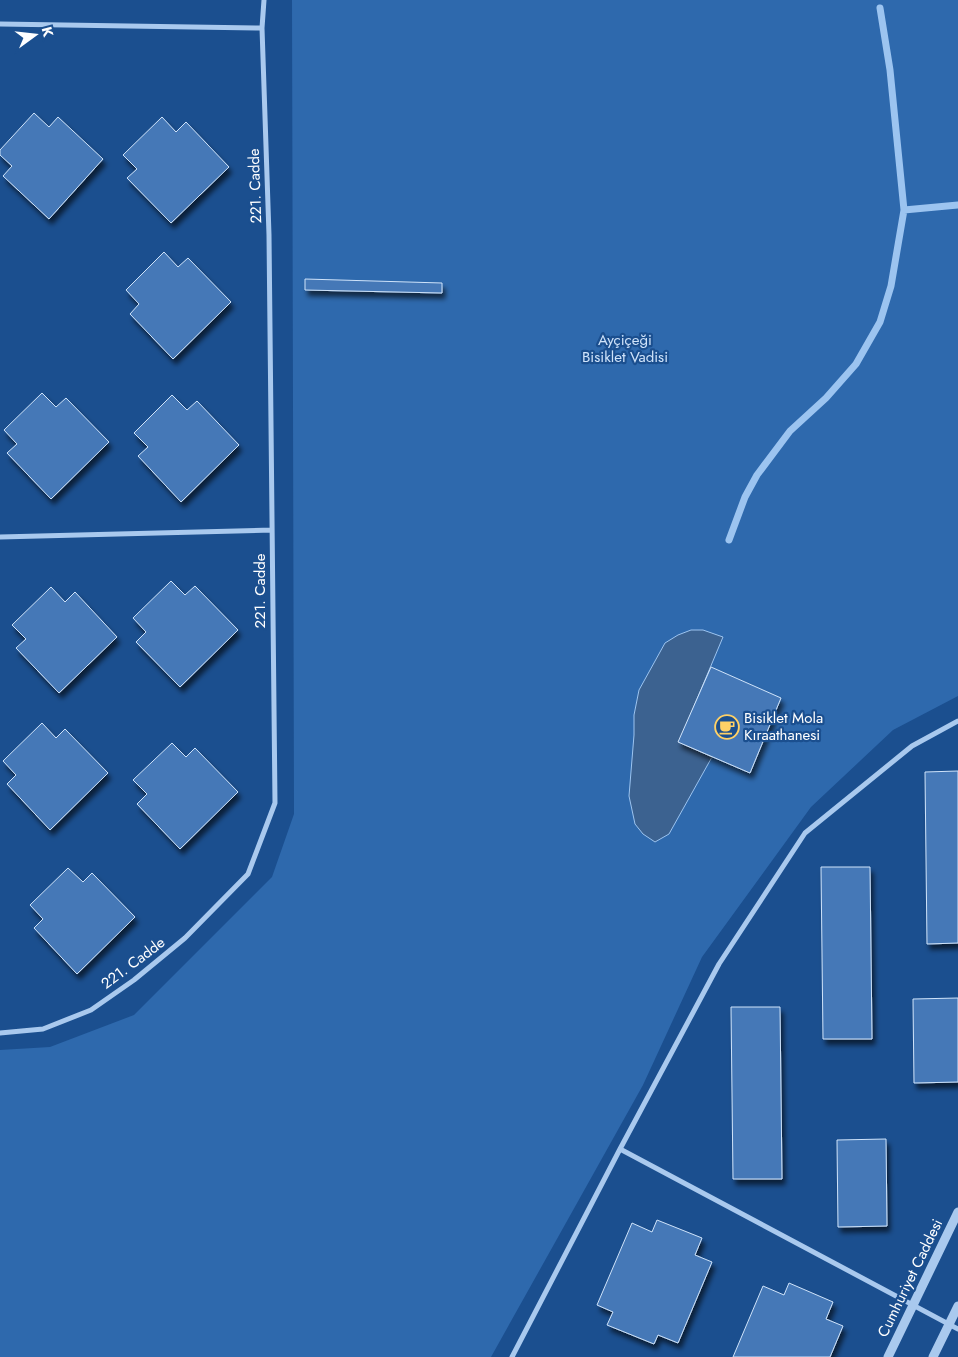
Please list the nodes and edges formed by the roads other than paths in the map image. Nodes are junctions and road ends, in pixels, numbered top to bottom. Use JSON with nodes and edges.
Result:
{"nodes":[{"id":1,"x":264,"y":0,"type":"edge"},
{"id":2,"x":0,"y":24,"type":"edge"},
{"id":3,"x":262,"y":28,"type":"junction"},
{"id":4,"x":272,"y":530,"type":"junction"},
{"id":5,"x":0,"y":537,"type":"edge"},
{"id":6,"x":958,"y":721,"type":"edge"},
{"id":7,"x":0,"y":1033,"type":"edge"},
{"id":8,"x":620,"y":1149,"type":"junction"},
{"id":9,"x":958,"y":1212,"type":"edge"},
{"id":10,"x":912,"y":1305,"type":"junction"},
{"id":11,"x":958,"y":1306,"type":"edge"},
{"id":12,"x":948,"y":1325,"type":"junction"},
{"id":13,"x":958,"y":1329,"type":"edge"},
{"id":14,"x":512,"y":1357,"type":"edge"},
{"id":15,"x":888,"y":1357,"type":"edge"},
{"id":16,"x":933,"y":1357,"type":"edge"}],
"edges":[{"from":1,"to":3,"type":"street","name":"221. Cadde"},
{"from":2,"to":3,"type":"street"},
{"from":3,"to":4,"type":"street","name":"221. Cadde"},
{"from":4,"to":5,"type":"street"},
{"from":4,"to":7,"type":"street","name":"221. Cadde"},
{"from":6,"to":8,"type":"street"},
{"from":8,"to":10,"type":"street"},
{"from":8,"to":14,"type":"street"},
{"from":9,"to":10,"type":"street","name":"Cumhuriyet Caddesi"},
{"from":10,"to":12,"type":"street"},
{"from":10,"to":15,"type":"street","name":"Cumhuriyet Caddesi"},
{"from":11,"to":12,"type":"street"},
{"from":12,"to":13,"type":"street"},
{"from":12,"to":16,"type":"street"}]}
